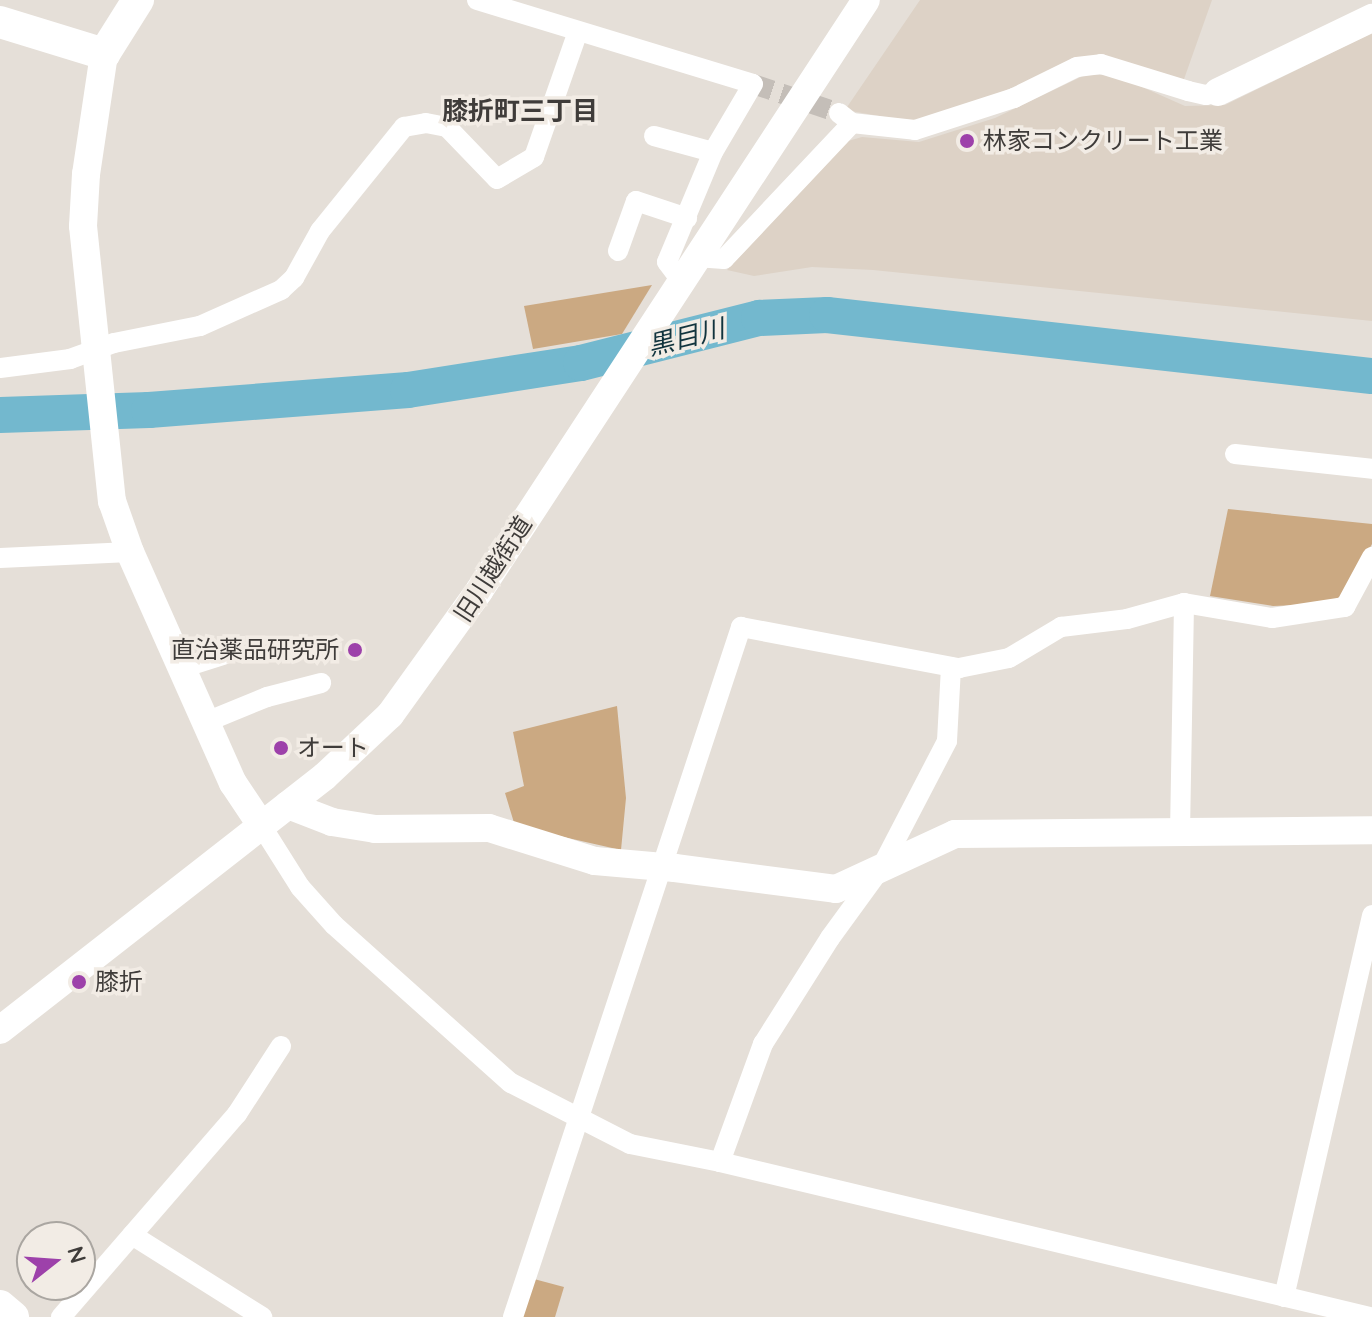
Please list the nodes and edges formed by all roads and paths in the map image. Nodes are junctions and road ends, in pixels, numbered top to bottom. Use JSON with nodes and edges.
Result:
{"nodes":[{"id":1,"x":138,"y":0,"type":"edge"},
{"id":2,"x":477,"y":0,"type":"edge"},
{"id":3,"x":866,"y":0,"type":"edge"},
{"id":4,"x":1372,"y":18,"type":"edge"},
{"id":5,"x":0,"y":22,"type":"edge"},
{"id":6,"x":577,"y":34,"type":"junction"},
{"id":7,"x":104,"y":54,"type":"junction"},
{"id":8,"x":1218,"y":92,"type":"joint"},
{"id":9,"x":654,"y":136,"type":"dead end"},
{"id":10,"x":713,"y":152,"type":"junction"},
{"id":11,"x":687,"y":218,"type":"junction"},
{"id":12,"x":618,"y":251,"type":"dead end"},
{"id":13,"x":688,"y":268,"type":"junction"},
{"id":14,"x":97,"y":356,"type":"junction"},
{"id":15,"x":0,"y":368,"type":"edge"},
{"id":16,"x":1235,"y":454,"type":"dead end"},
{"id":17,"x":1372,"y":469,"type":"edge"},
{"id":18,"x":130,"y":552,"type":"junction"},
{"id":19,"x":1372,"y":557,"type":"edge"},
{"id":20,"x":0,"y":558,"type":"edge"},
{"id":21,"x":1184,"y":603,"type":"junction"},
{"id":22,"x":223,"y":655,"type":"dead end"},
{"id":23,"x":951,"y":667,"type":"junction"},
{"id":24,"x":182,"y":668,"type":"junction"},
{"id":25,"x":321,"y":683,"type":"dead end"},
{"id":26,"x":206,"y":722,"type":"junction"},
{"id":27,"x":288,"y":805,"type":"junction"},
{"id":28,"x":261,"y":825,"type":"junction"},
{"id":29,"x":1180,"y":833,"type":"junction"},
{"id":30,"x":1371,"y":835,"type":"edge"},
{"id":31,"x":663,"y":867,"type":"junction"},
{"id":32,"x":881,"y":868,"type":"junction"},
{"id":33,"x":1372,"y":915,"type":"edge"},
{"id":34,"x":0,"y":1030,"type":"edge"},
{"id":35,"x":281,"y":1046,"type":"dead end"},
{"id":36,"x":579,"y":1118,"type":"junction"},
{"id":37,"x":720,"y":1162,"type":"junction"},
{"id":38,"x":132,"y":1235,"type":"junction"},
{"id":39,"x":1284,"y":1297,"type":"junction"},
{"id":40,"x":0,"y":1306,"type":"edge"},
{"id":41,"x":13,"y":1317,"type":"edge"},
{"id":42,"x":61,"y":1317,"type":"edge"},
{"id":43,"x":262,"y":1317,"type":"edge"},
{"id":44,"x":513,"y":1317,"type":"edge"},
{"id":45,"x":1370,"y":1317,"type":"edge"}],
"edges":[{"from":1,"to":7,"type":"main road"},
{"from":2,"to":6,"type":"street"},
{"from":3,"to":13,"type":"street","name":"旧川越街道"},
{"from":4,"to":8,"type":"street"},
{"from":5,"to":7,"type":"main road"},
{"from":6,"to":10,"type":"street"},
{"from":6,"to":14,"type":"street"},
{"from":7,"to":14,"type":"street"},
{"from":8,"to":13,"type":"street"},
{"from":9,"to":10,"type":"street"},
{"from":10,"to":11,"type":"street"},
{"from":11,"to":12,"type":"street"},
{"from":11,"to":13,"type":"street"},
{"from":13,"to":27,"type":"street","name":"旧川越街道"},
{"from":14,"to":15,"type":"street"},
{"from":14,"to":18,"type":"street"},
{"from":16,"to":17,"type":"street"},
{"from":18,"to":20,"type":"street"},
{"from":18,"to":24,"type":"street"},
{"from":19,"to":21,"type":"street"},
{"from":21,"to":23,"type":"street"},
{"from":21,"to":29,"type":"street"},
{"from":22,"to":24,"type":"street"},
{"from":23,"to":31,"type":"street"},
{"from":23,"to":32,"type":"street"},
{"from":24,"to":26,"type":"street"},
{"from":25,"to":26,"type":"street"},
{"from":26,"to":28,"type":"street"},
{"from":27,"to":28,"type":"street","name":"旧川越街道"},
{"from":27,"to":31,"type":"street"},
{"from":28,"to":34,"type":"street","name":"旧川越街道"},
{"from":28,"to":36,"type":"street"},
{"from":29,"to":30,"type":"street"},
{"from":29,"to":32,"type":"street"},
{"from":31,"to":32,"type":"street"},
{"from":31,"to":36,"type":"street"},
{"from":32,"to":37,"type":"street"},
{"from":33,"to":39,"type":"street"},
{"from":35,"to":38,"type":"street"},
{"from":36,"to":37,"type":"street"},
{"from":36,"to":44,"type":"street"},
{"from":37,"to":39,"type":"street"},
{"from":38,"to":42,"type":"street"},
{"from":38,"to":43,"type":"street"},
{"from":39,"to":45,"type":"street"},
{"from":40,"to":41,"type":"main road"}]}
